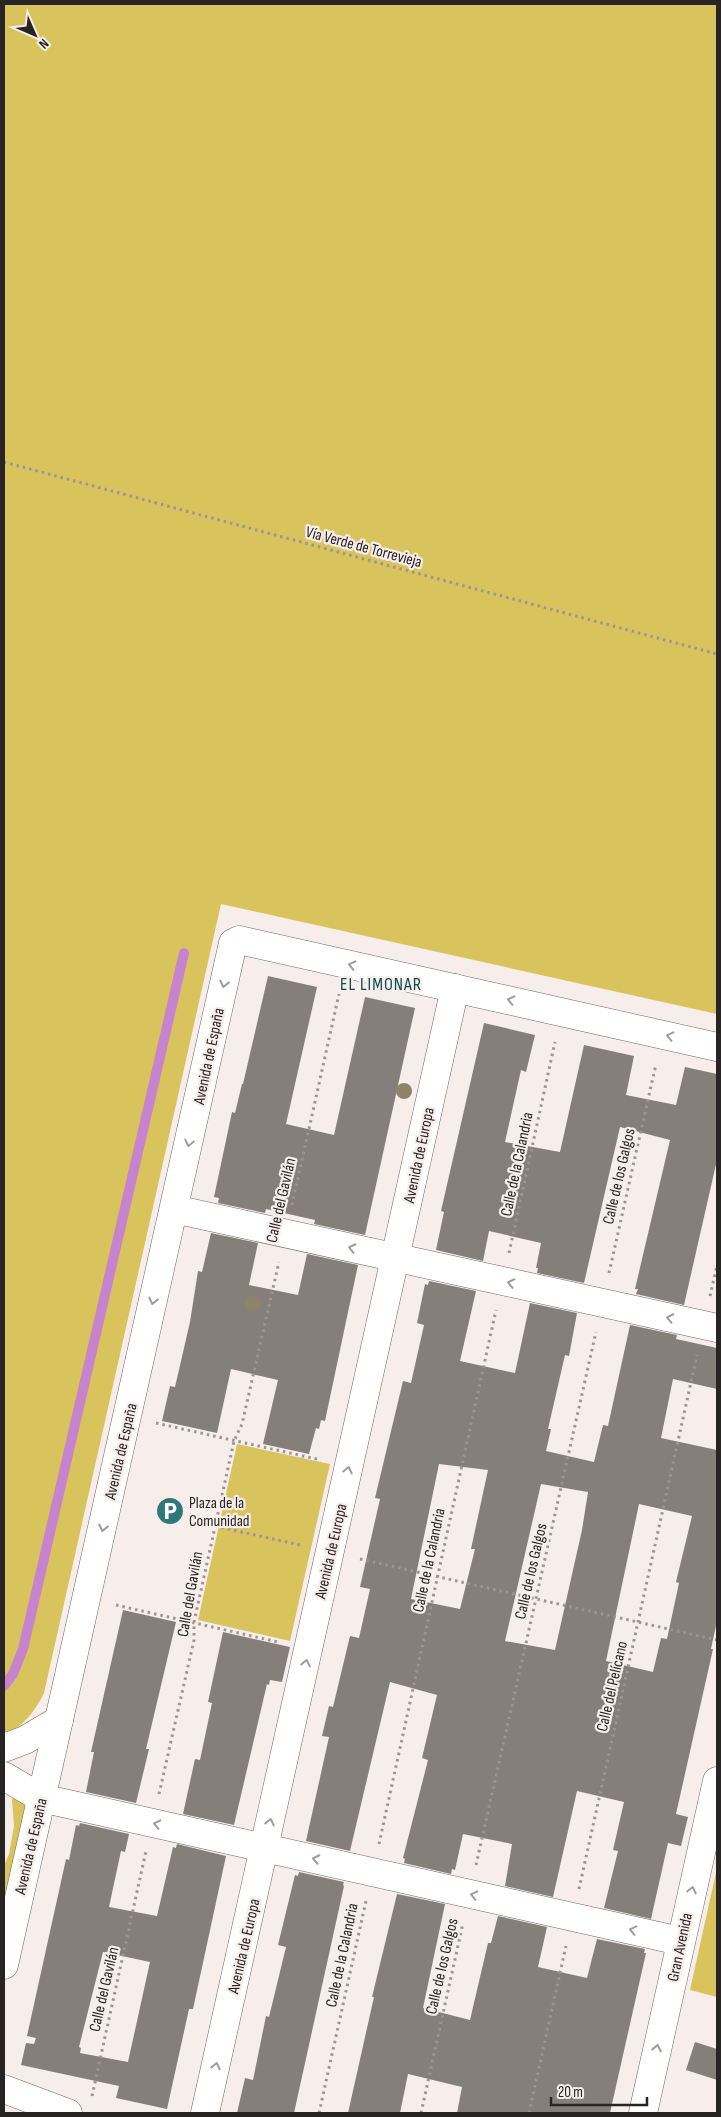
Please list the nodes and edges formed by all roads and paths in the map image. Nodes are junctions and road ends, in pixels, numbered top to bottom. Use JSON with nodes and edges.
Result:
{"nodes":[{"id":1,"x":4,"y":462,"type":"edge"},
{"id":2,"x":717,"y":654,"type":"edge"},
{"id":3,"x":346,"y":964,"type":"junction"},
{"id":4,"x":456,"y":988,"type":"junction"},
{"id":5,"x":562,"y":1012,"type":"junction"},
{"id":6,"x":662,"y":1034,"type":"junction"},
{"id":7,"x":717,"y":1046,"type":"edge"},
{"id":8,"x":174,"y":1209,"type":"junction"},
{"id":9,"x":285,"y":1234,"type":"junction"},
{"id":10,"x":396,"y":1258,"type":"junction"},
{"id":11,"x":717,"y":1264,"type":"edge"},
{"id":12,"x":503,"y":1282,"type":"junction"},
{"id":13,"x":602,"y":1303,"type":"junction"},
{"id":14,"x":710,"y":1327,"type":"edge"},
{"id":15,"x":153,"y":1423,"type":"dead end"},
{"id":16,"x":234,"y":1440,"type":"junction"},
{"id":17,"x":325,"y":1460,"type":"dead end"},
{"id":18,"x":215,"y":1526,"type":"junction"},
{"id":19,"x":330,"y":1552,"type":"junction"},
{"id":20,"x":438,"y":1576,"type":"junction"},
{"id":21,"x":536,"y":1599,"type":"junction"},
{"id":22,"x":112,"y":1604,"type":"dead end"},
{"id":23,"x":194,"y":1622,"type":"junction"},
{"id":24,"x":638,"y":1622,"type":"junction"},
{"id":25,"x":717,"y":1640,"type":"edge"},
{"id":26,"x":284,"y":1643,"type":"dead end"},
{"id":27,"x":58,"y":1720,"type":"junction"},
{"id":28,"x":4,"y":1748,"type":"edge"},
{"id":29,"x":4,"y":1776,"type":"edge"},
{"id":30,"x":717,"y":1781,"type":"edge"},
{"id":31,"x":41,"y":1798,"type":"junction"},
{"id":32,"x":152,"y":1823,"type":"junction"},
{"id":33,"x":264,"y":1848,"type":"junction"},
{"id":34,"x":372,"y":1872,"type":"junction"},
{"id":35,"x":470,"y":1894,"type":"junction"},
{"id":36,"x":573,"y":1917,"type":"junction"},
{"id":37,"x":680,"y":1941,"type":"junction"},
{"id":38,"x":4,"y":1965,"type":"edge"},
{"id":39,"x":4,"y":2089,"type":"edge"},
{"id":40,"x":79,"y":2108,"type":"edge"},
{"id":41,"x":205,"y":2113,"type":"edge"},
{"id":42,"x":319,"y":2113,"type":"edge"},
{"id":43,"x":421,"y":2113,"type":"edge"},
{"id":44,"x":529,"y":2113,"type":"edge"},
{"id":45,"x":643,"y":2113,"type":"edge"}],
"edges":[{"from":1,"to":2,"type":"path","name":"Vía Verde de Torrevieja"},
{"from":4,"to":3,"type":"street","one_way":true},
{"from":3,"to":8,"type":"street","name":"Avenida de España","one_way":true},
{"from":3,"to":9,"type":"path","name":"Calle del Gavilán"},
{"from":5,"to":4,"type":"street","one_way":true},
{"from":4,"to":10,"type":"street","name":"Avenida de Europa"},
{"from":5,"to":6,"type":"street"},
{"from":5,"to":12,"type":"path","name":"Calle de la Calandria"},
{"from":7,"to":6,"type":"street","one_way":true},
{"from":6,"to":13,"type":"path","name":"Calle de los Galgos"},
{"from":8,"to":9,"type":"street"},
{"from":8,"to":27,"type":"street","name":"Avenida de España","one_way":true},
{"from":10,"to":9,"type":"street","one_way":true},
{"from":9,"to":16,"type":"path","name":"Calle del Gavilán"},
{"from":10,"to":12,"type":"street"},
{"from":19,"to":10,"type":"street","name":"Avenida de Europa","one_way":true},
{"from":11,"to":14,"type":"path","name":"Calle del Pelícano"},
{"from":13,"to":12,"type":"street","one_way":true},
{"from":12,"to":20,"type":"path","name":"Calle de la Calandria"},
{"from":14,"to":13,"type":"street","one_way":true},
{"from":13,"to":21,"type":"path","name":"Calle de los Galgos"},
{"from":14,"to":24,"type":"path","name":"Calle del Pelícano"},
{"from":15,"to":16,"type":"path"},
{"from":16,"to":17,"type":"path"},
{"from":16,"to":18,"type":"path","name":"Calle del Gavilán"},
{"from":18,"to":19,"type":"path"},
{"from":18,"to":23,"type":"path","name":"Calle del Gavilán"},
{"from":19,"to":20,"type":"path"},
{"from":33,"to":19,"type":"street","name":"Avenida de Europa","one_way":true},
{"from":20,"to":21,"type":"path"},
{"from":20,"to":34,"type":"path","name":"Calle de la Calandria"},
{"from":21,"to":24,"type":"path"},
{"from":21,"to":35,"type":"path","name":"Calle de los Galgos"},
{"from":22,"to":23,"type":"path"},
{"from":23,"to":26,"type":"path"},
{"from":23,"to":32,"type":"path","name":"Calle del Gavilán"},
{"from":24,"to":25,"type":"path"},
{"from":24,"to":36,"type":"path","name":"Calle del Pelícano"},
{"from":27,"to":28,"type":"street"},
{"from":27,"to":31,"type":"street","name":"Avenida de España"},
{"from":29,"to":31,"type":"street"},
{"from":37,"to":30,"type":"street","name":"Gran Avenida","one_way":true},
{"from":31,"to":32,"type":"street"},
{"from":31,"to":38,"type":"street","name":"Avenida de España"},
{"from":33,"to":32,"type":"street","one_way":true},
{"from":32,"to":40,"type":"path","name":"Calle del Gavilán"},
{"from":34,"to":33,"type":"street","one_way":true},
{"from":41,"to":33,"type":"street","name":"Avenida de Europa","one_way":true},
{"from":34,"to":35,"type":"street"},
{"from":34,"to":42,"type":"path","name":"Calle de la Calandria"},
{"from":36,"to":35,"type":"street","one_way":true},
{"from":35,"to":43,"type":"path","name":"Calle de los Galgos"},
{"from":37,"to":36,"type":"street","one_way":true},
{"from":36,"to":44,"type":"path","name":"Calle del Pelícano"},
{"from":45,"to":37,"type":"street","name":"Gran Avenida","one_way":true},
{"from":39,"to":40,"type":"street"}]}
